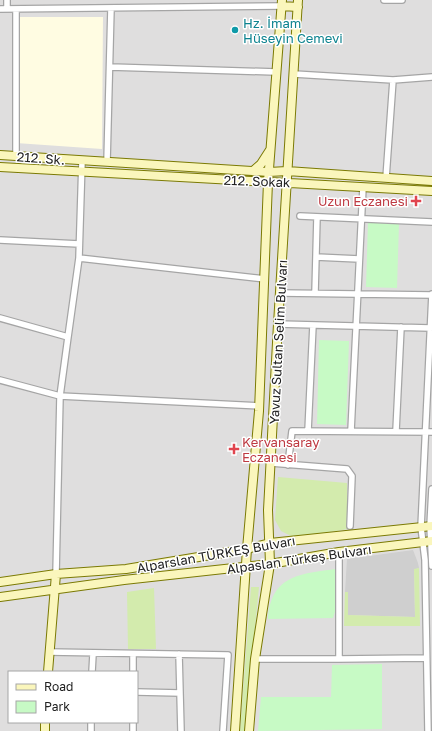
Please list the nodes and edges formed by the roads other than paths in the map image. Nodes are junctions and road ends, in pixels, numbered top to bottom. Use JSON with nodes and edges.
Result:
{"nodes":[{"id":1,"x":7,"y":0,"type":"edge"},
{"id":2,"x":384,"y":0,"type":"edge"},
{"id":3,"x":402,"y":0,"type":"edge"},
{"id":4,"x":281,"y":3,"type":"edge"},
{"id":5,"x":298,"y":4,"type":"edge"},
{"id":6,"x":112,"y":8,"type":"junction"},
{"id":7,"x":0,"y":9,"type":"edge"},
{"id":8,"x":7,"y":9,"type":"junction"},
{"id":9,"x":16,"y":9,"type":"junction"},
{"id":10,"x":110,"y":67,"type":"junction"},
{"id":11,"x":276,"y":72,"type":"junction"},
{"id":12,"x":294,"y":74,"type":"junction"},
{"id":13,"x":432,"y":77,"type":"edge"},
{"id":14,"x":393,"y":80,"type":"junction"},
{"id":15,"x":289,"y":146,"type":"junction"},
{"id":16,"x":271,"y":149,"type":"junction"},
{"id":17,"x":0,"y":155,"type":"edge"},
{"id":18,"x":16,"y":156,"type":"junction"},
{"id":19,"x":82,"y":161,"type":"junction"},
{"id":20,"x":107,"y":162,"type":"junction"},
{"id":21,"x":0,"y":166,"type":"edge"},
{"id":22,"x":253,"y":171,"type":"junction"},
{"id":23,"x":288,"y":171,"type":"junction"},
{"id":24,"x":82,"y":172,"type":"junction"},
{"id":25,"x":269,"y":172,"type":"junction"},
{"id":26,"x":306,"y":172,"type":"junction"},
{"id":27,"x":386,"y":178,"type":"junction"},
{"id":28,"x":432,"y":181,"type":"edge"},
{"id":29,"x":268,"y":182,"type":"junction"},
{"id":30,"x":287,"y":182,"type":"junction"},
{"id":31,"x":363,"y":187,"type":"junction"},
{"id":32,"x":432,"y":191,"type":"edge"},
{"id":33,"x":300,"y":216,"type":"dead end"},
{"id":34,"x":318,"y":217,"type":"junction"},
{"id":35,"x":361,"y":219,"type":"junction"},
{"id":36,"x":432,"y":222,"type":"edge"},
{"id":37,"x":0,"y":240,"type":"edge"},
{"id":38,"x":79,"y":244,"type":"junction"},
{"id":39,"x":316,"y":257,"type":"junction"},
{"id":40,"x":79,"y":258,"type":"junction"},
{"id":41,"x":359,"y":259,"type":"junction"},
{"id":42,"x":265,"y":279,"type":"junction"},
{"id":43,"x":280,"y":293,"type":"junction"},
{"id":44,"x":315,"y":293,"type":"junction"},
{"id":45,"x":358,"y":294,"type":"junction"},
{"id":46,"x":432,"y":294,"type":"edge"},
{"id":47,"x":0,"y":318,"type":"edge"},
{"id":48,"x":278,"y":324,"type":"junction"},
{"id":49,"x":313,"y":325,"type":"junction"},
{"id":50,"x":357,"y":326,"type":"junction"},
{"id":51,"x":401,"y":327,"type":"junction"},
{"id":52,"x":430,"y":328,"type":"junction"},
{"id":53,"x":68,"y":337,"type":"junction"},
{"id":54,"x":0,"y":380,"type":"edge"},
{"id":55,"x":430,"y":393,"type":"edge"},
{"id":56,"x":60,"y":396,"type":"junction"},
{"id":57,"x":259,"y":406,"type":"junction"},
{"id":58,"x":308,"y":431,"type":"junction"},
{"id":59,"x":351,"y":431,"type":"junction"},
{"id":60,"x":396,"y":431,"type":"junction"},
{"id":61,"x":425,"y":432,"type":"junction"},
{"id":62,"x":432,"y":432,"type":"edge"},
{"id":63,"x":271,"y":463,"type":"junction"},
{"id":64,"x":288,"y":465,"type":"junction"},
{"id":65,"x":432,"y":489,"type":"edge"},
{"id":66,"x":350,"y":526,"type":"dead end"},
{"id":67,"x":431,"y":526,"type":"edge"},
{"id":68,"x":421,"y":527,"type":"junction"},
{"id":69,"x":428,"y":541,"type":"edge"},
{"id":70,"x":270,"y":543,"type":"junction"},
{"id":71,"x":247,"y":549,"type":"junction"},
{"id":72,"x":339,"y":552,"type":"junction"},
{"id":73,"x":270,"y":564,"type":"junction"},
{"id":74,"x":432,"y":566,"type":"edge"},
{"id":75,"x":247,"y":567,"type":"junction"},
{"id":76,"x":56,"y":574,"type":"junction"},
{"id":77,"x":0,"y":582,"type":"edge"},
{"id":78,"x":54,"y":590,"type":"junction"},
{"id":79,"x":0,"y":597,"type":"edge"},
{"id":80,"x":429,"y":619,"type":"edge"},
{"id":81,"x":49,"y":652,"type":"junction"},
{"id":82,"x":93,"y":654,"type":"junction"},
{"id":83,"x":133,"y":654,"type":"junction"},
{"id":84,"x":179,"y":654,"type":"junction"},
{"id":85,"x":426,"y":658,"type":"junction"},
{"id":86,"x":255,"y":659,"type":"junction"},
{"id":87,"x":339,"y":660,"type":"junction"},
{"id":88,"x":48,"y":671,"type":"edge"},
{"id":89,"x":92,"y":671,"type":"edge"},
{"id":90,"x":133,"y":671,"type":"edge"},
{"id":91,"x":138,"y":692,"type":"edge"},
{"id":92,"x":180,"y":693,"type":"junction"},
{"id":93,"x":181,"y":731,"type":"edge"},
{"id":94,"x":223,"y":731,"type":"edge"},
{"id":95,"x":235,"y":731,"type":"edge"},
{"id":96,"x":249,"y":731,"type":"edge"},
{"id":97,"x":428,"y":731,"type":"edge"}],
"edges":[{"from":1,"to":8,"type":"street"},
{"from":2,"to":3,"type":"street"},
{"from":4,"to":5,"type":"main road"},
{"from":4,"to":6,"type":"street"},
{"from":4,"to":11,"type":"main road","name":"Yavuz Sultan Selim Bulvarı"},
{"from":5,"to":12,"type":"main road","name":"Yavuz Sultan Selim Bulvarı"},
{"from":6,"to":9,"type":"street"},
{"from":6,"to":10,"type":"street"},
{"from":7,"to":8,"type":"street"},
{"from":8,"to":9,"type":"street"},
{"from":9,"to":18,"type":"street"},
{"from":10,"to":11,"type":"street"},
{"from":10,"to":20,"type":"street"},
{"from":11,"to":16,"type":"main road","name":"Yavuz Sultan Selim Bulvarı"},
{"from":12,"to":14,"type":"street"},
{"from":12,"to":15,"type":"main road","name":"Yavuz Sultan Selim Bulvarı"},
{"from":13,"to":14,"type":"street"},
{"from":14,"to":27,"type":"street"},
{"from":15,"to":23,"type":"main road","name":"Yavuz Sultan Selim Bulvarı"},
{"from":15,"to":26,"type":"main road"},
{"from":16,"to":22,"type":"main road"},
{"from":16,"to":25,"type":"main road","name":"Yavuz Sultan Selim Bulvarı"},
{"from":17,"to":18,"type":"main road","name":"212. Sk."},
{"from":18,"to":19,"type":"main road","name":"212. Sk."},
{"from":19,"to":20,"type":"main road","name":"212. Sk."},
{"from":19,"to":24,"type":"street"},
{"from":20,"to":22,"type":"main road","name":"212. Sk."},
{"from":21,"to":24,"type":"main road","name":"212. Sokak"},
{"from":22,"to":25,"type":"main road","name":"212. Sk."},
{"from":23,"to":25,"type":"main road","name":"212. Sk."},
{"from":23,"to":26,"type":"main road","name":"212. Sk."},
{"from":23,"to":30,"type":"main road","name":"Yavuz Sultan Selim Bulvarı"},
{"from":24,"to":29,"type":"main road","name":"212. Sokak"},
{"from":24,"to":38,"type":"street"},
{"from":25,"to":29,"type":"main road","name":"Yavuz Sultan Selim Bulvarı"},
{"from":26,"to":27,"type":"main road","name":"212. Sk."},
{"from":27,"to":28,"type":"main road","name":"212. Sk."},
{"from":29,"to":30,"type":"main road","name":"212. Sokak"},
{"from":29,"to":42,"type":"main road","name":"Yavuz Sultan Selim Bulvarı"},
{"from":30,"to":31,"type":"main road","name":"212. Sokak"},
{"from":30,"to":43,"type":"main road","name":"Yavuz Sultan Selim Bulvarı"},
{"from":31,"to":32,"type":"main road","name":"212. Sokak"},
{"from":31,"to":35,"type":"street"},
{"from":33,"to":34,"type":"street"},
{"from":34,"to":35,"type":"street"},
{"from":34,"to":39,"type":"street"},
{"from":35,"to":36,"type":"street"},
{"from":35,"to":41,"type":"street"},
{"from":37,"to":38,"type":"street"},
{"from":38,"to":40,"type":"street"},
{"from":39,"to":41,"type":"street"},
{"from":39,"to":44,"type":"street"},
{"from":40,"to":42,"type":"street"},
{"from":40,"to":53,"type":"street"},
{"from":41,"to":45,"type":"street"},
{"from":42,"to":57,"type":"main road","name":"Yavuz Sultan Selim Bulvarı"},
{"from":43,"to":44,"type":"street"},
{"from":43,"to":48,"type":"main road","name":"Yavuz Sultan Selim Bulvarı"},
{"from":44,"to":45,"type":"street"},
{"from":45,"to":46,"type":"street"},
{"from":45,"to":50,"type":"street"},
{"from":46,"to":52,"type":"street"},
{"from":47,"to":53,"type":"street"},
{"from":48,"to":49,"type":"street"},
{"from":48,"to":63,"type":"main road","name":"Yavuz Sultan Selim Bulvarı"},
{"from":49,"to":50,"type":"street"},
{"from":49,"to":58,"type":"street"},
{"from":50,"to":51,"type":"street"},
{"from":50,"to":59,"type":"street"},
{"from":51,"to":52,"type":"street"},
{"from":51,"to":60,"type":"street"},
{"from":52,"to":55,"type":"street"},
{"from":53,"to":56,"type":"street"},
{"from":54,"to":56,"type":"street"},
{"from":55,"to":61,"type":"street"},
{"from":56,"to":57,"type":"street"},
{"from":56,"to":76,"type":"street"},
{"from":57,"to":71,"type":"main road","name":"Yavuz Sultan Selim Bulvarı"},
{"from":58,"to":59,"type":"street"},
{"from":58,"to":64,"type":"street"},
{"from":59,"to":60,"type":"street"},
{"from":60,"to":61,"type":"street"},
{"from":61,"to":62,"type":"street"},
{"from":61,"to":68,"type":"street"},
{"from":63,"to":64,"type":"street"},
{"from":63,"to":70,"type":"main road","name":"Yavuz Sultan Selim Bulvarı"},
{"from":64,"to":66,"type":"street"},
{"from":65,"to":67,"type":"street"},
{"from":67,"to":68,"type":"main road","name":"Alparslan TÜRKEŞ Bulvarı"},
{"from":67,"to":69,"type":"street"},
{"from":68,"to":69,"type":"street"},
{"from":68,"to":70,"type":"main road","name":"Alparslan TÜRKEŞ Bulvarı"},
{"from":69,"to":72,"type":"main road","name":"Alpaslan Türkeş Bulvarı"},
{"from":69,"to":74,"type":"street"},
{"from":69,"to":80,"type":"street"},
{"from":70,"to":71,"type":"main road","name":"Alparslan TÜRKEŞ Bulvarı"},
{"from":70,"to":73,"type":"main road","name":"Yavuz Sultan Selim Bulvarı"},
{"from":71,"to":75,"type":"main road","name":"Yavuz Sultan Selim Bulvarı"},
{"from":71,"to":76,"type":"main road","name":"Alparslan TÜRKEŞ Bulvarı"},
{"from":72,"to":73,"type":"main road","name":"Alpaslan Türkeş Bulvarı"},
{"from":72,"to":87,"type":"street"},
{"from":73,"to":75,"type":"main road","name":"Alpaslan Türkeş Bulvarı"},
{"from":73,"to":86,"type":"main road","name":"Yavuz Sultan Selim Bulvarı"},
{"from":75,"to":78,"type":"main road","name":"Alpaslan Türkeş Bulvarı"},
{"from":75,"to":95,"type":"main road","name":"Yavuz Sultan Selim Bulvarı"},
{"from":76,"to":77,"type":"main road","name":"Alparslan TÜRKEŞ Bulvarı"},
{"from":76,"to":78,"type":"main road"},
{"from":78,"to":79,"type":"main road","name":"Alpaslan Türkeş Bulvarı"},
{"from":78,"to":81,"type":"main road"},
{"from":80,"to":85,"type":"street"},
{"from":81,"to":82,"type":"street"},
{"from":81,"to":88,"type":"main road"},
{"from":82,"to":83,"type":"street"},
{"from":82,"to":89,"type":"street"},
{"from":83,"to":84,"type":"street"},
{"from":83,"to":90,"type":"street"},
{"from":84,"to":92,"type":"street"},
{"from":84,"to":94,"type":"street"},
{"from":85,"to":87,"type":"street"},
{"from":85,"to":97,"type":"street"},
{"from":86,"to":87,"type":"street"},
{"from":86,"to":96,"type":"main road","name":"Yavuz Sultan Selim Bulvarı"},
{"from":91,"to":92,"type":"street"},
{"from":92,"to":93,"type":"street"}]}
